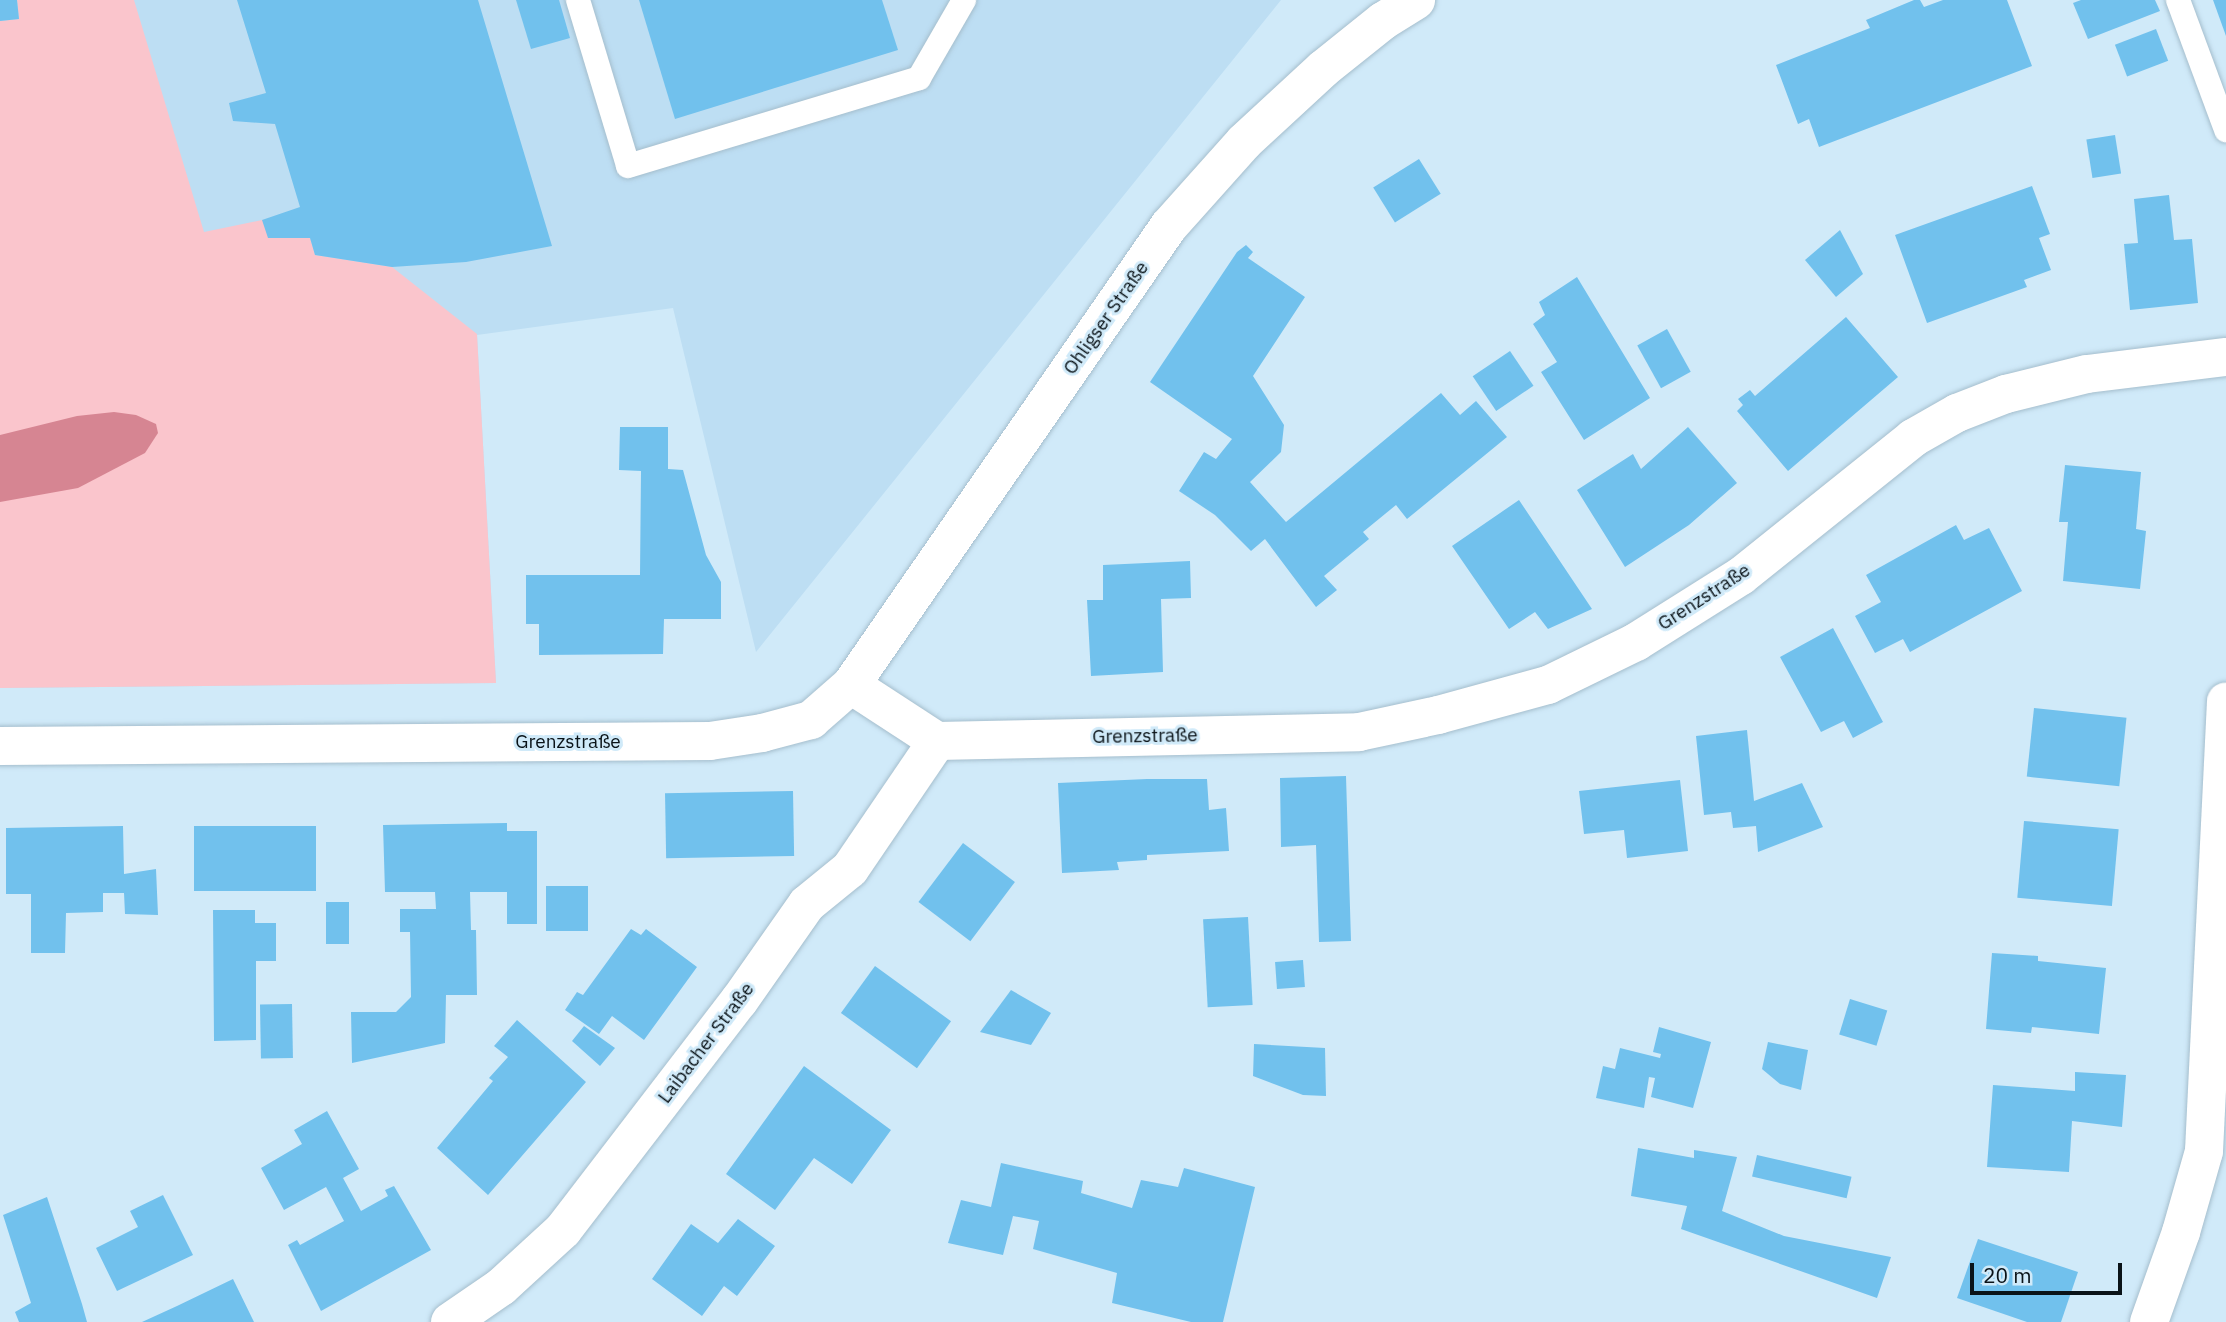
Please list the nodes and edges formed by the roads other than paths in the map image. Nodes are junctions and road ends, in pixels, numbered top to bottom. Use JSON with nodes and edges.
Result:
{"nodes":[{"id":1,"x":578,"y":0,"type":"edge"},
{"id":2,"x":964,"y":0,"type":"edge"},
{"id":3,"x":1416,"y":0,"type":"edge"},
{"id":4,"x":2178,"y":0,"type":"edge"},
{"id":5,"x":2226,"y":130,"type":"edge"},
{"id":6,"x":2226,"y":357,"type":"edge"},
{"id":7,"x":851,"y":685,"type":"junction"},
{"id":8,"x":2226,"y":702,"type":"edge"},
{"id":9,"x":937,"y":741,"type":"junction"},
{"id":10,"x":0,"y":746,"type":"edge"},
{"id":11,"x":450,"y":1322,"type":"edge"},
{"id":12,"x":2149,"y":1322,"type":"edge"}],
"edges":[{"from":1,"to":2,"type":"lane"},
{"from":3,"to":7,"type":"street","name":"Ohligser Straße"},
{"from":4,"to":5,"type":"lane"},
{"from":6,"to":9,"type":"street","name":"Grenzstraße"},
{"from":7,"to":9,"type":"street"},
{"from":7,"to":10,"type":"street","name":"Grenzstraße"},
{"from":8,"to":12,"type":"street"},
{"from":9,"to":11,"type":"street","name":"Laibacher Straße"}]}
